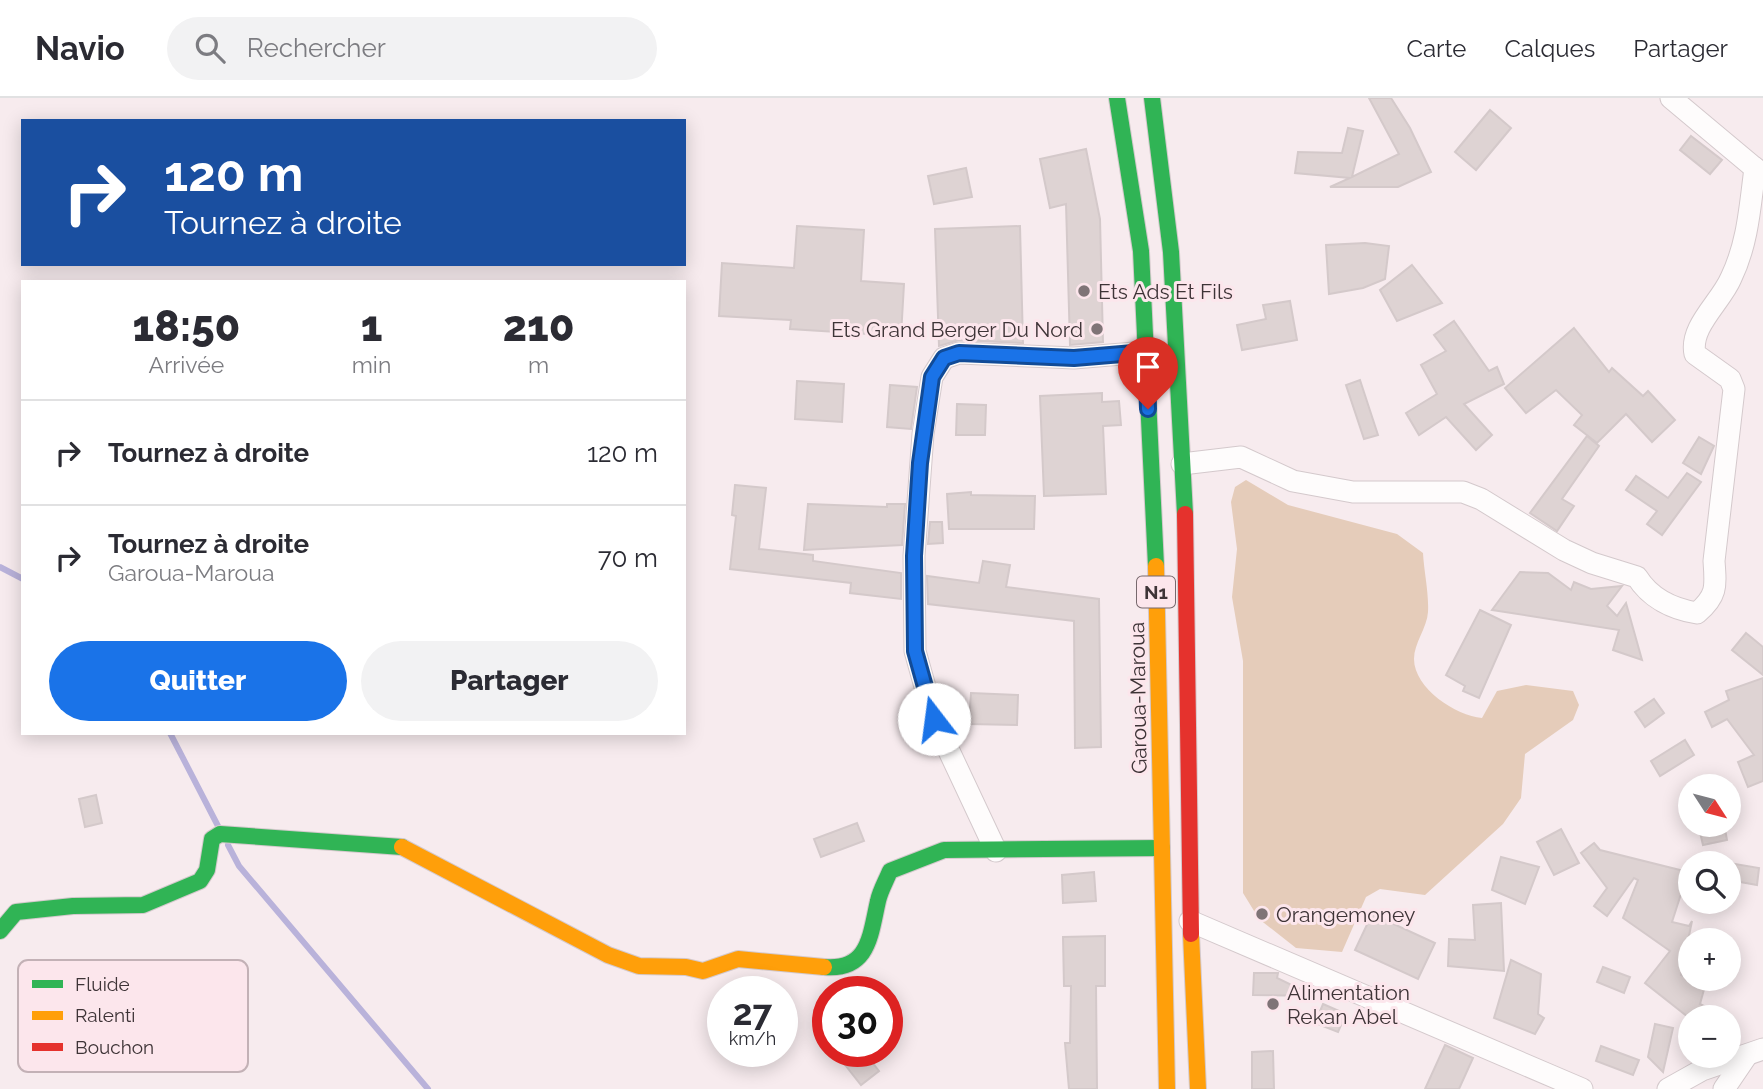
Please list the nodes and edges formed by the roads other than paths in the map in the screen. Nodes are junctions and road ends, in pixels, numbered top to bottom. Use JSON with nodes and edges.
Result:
{"nodes":[{"id":1,"x":1116,"y":98,"type":"edge"},
{"id":2,"x":1152,"y":98,"type":"edge"},
{"id":3,"x":1671,"y":98,"type":"edge"},
{"id":4,"x":1759,"y":171,"type":"edge"},
{"id":5,"x":1755,"y":234,"type":"edge"},
{"id":6,"x":1146,"y":352,"type":"junction"},
{"id":7,"x":1182,"y":464,"type":"junction"},
{"id":8,"x":1162,"y":848,"type":"junction"},
{"id":9,"x":996,"y":851,"type":"junction"},
{"id":10,"x":1190,"y":920,"type":"junction"},
{"id":11,"x":0,"y":931,"type":"edge"},
{"id":12,"x":1755,"y":1052,"type":"edge"},
{"id":13,"x":1167,"y":1089,"type":"edge"},
{"id":14,"x":1198,"y":1089,"type":"edge"},
{"id":15,"x":1582,"y":1089,"type":"edge"},
{"id":16,"x":1668,"y":1089,"type":"edge"},
{"id":17,"x":1724,"y":1089,"type":"edge"}],
"edges":[{"from":1,"to":6,"type":"main road","name":"Garoua-Maroua","number":"N1"},
{"from":2,"to":7,"type":"main road","number":"N1"},
{"from":3,"to":4,"type":"street"},
{"from":4,"to":5,"type":"street"},
{"from":5,"to":7,"type":"street"},
{"from":6,"to":8,"type":"main road","name":"Garoua-Maroua","number":"N1"},
{"from":6,"to":9,"type":"street"},
{"from":7,"to":10,"type":"main road","number":"N1"},
{"from":8,"to":9,"type":"main road"},
{"from":8,"to":13,"type":"main road","name":"Garoua-Maroua","number":"N1"},
{"from":9,"to":11,"type":"main road"},
{"from":10,"to":14,"type":"main road","number":"N1"},
{"from":10,"to":15,"type":"street"},
{"from":12,"to":16,"type":"street"},
{"from":12,"to":17,"type":"street"}]}
